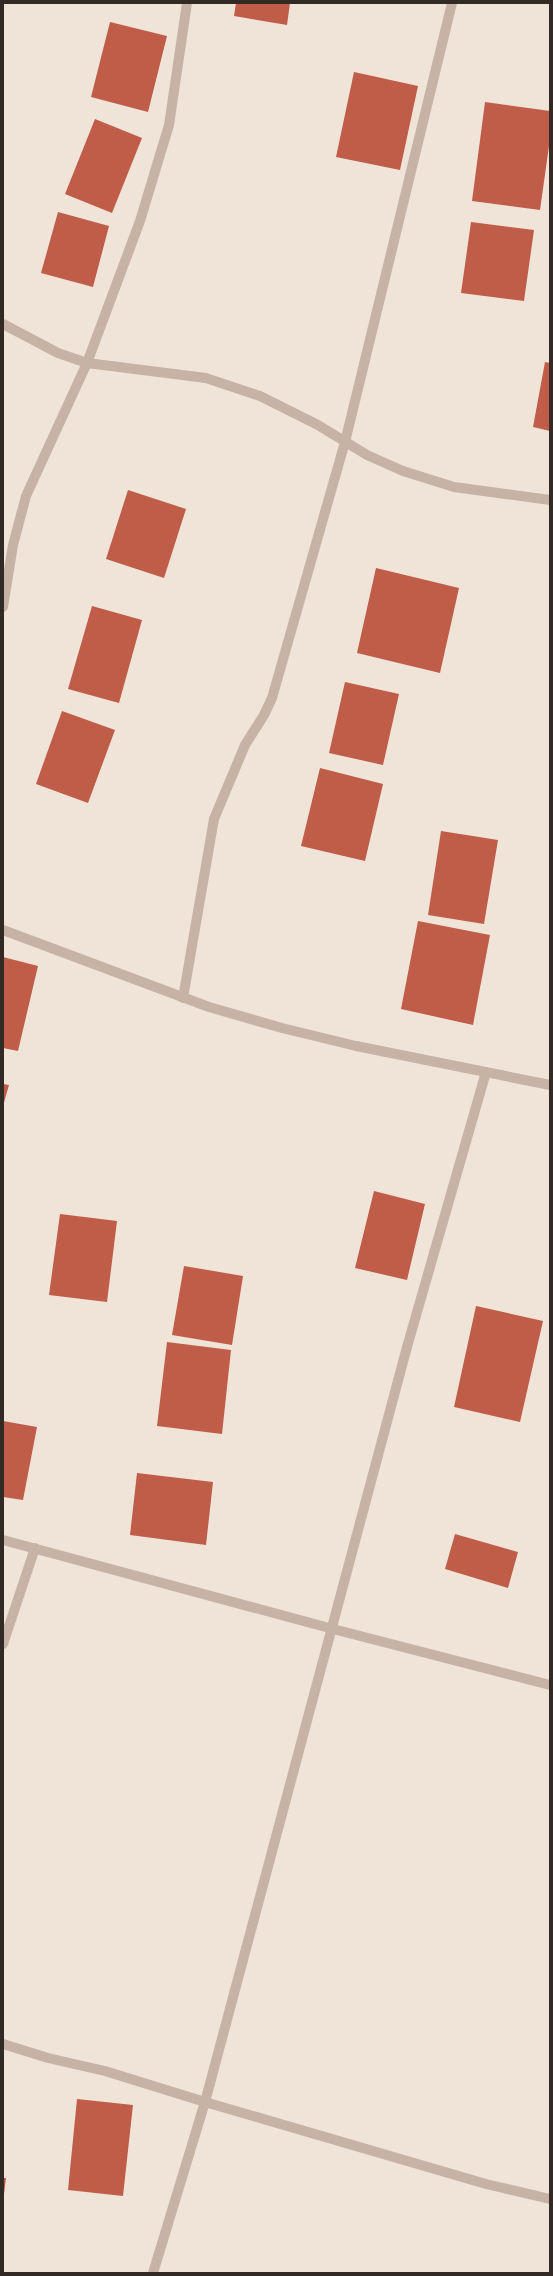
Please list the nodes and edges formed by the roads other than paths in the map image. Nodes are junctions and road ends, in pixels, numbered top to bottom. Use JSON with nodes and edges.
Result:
{"nodes":[{"id":1,"x":187,"y":3,"type":"edge"},
{"id":2,"x":452,"y":3,"type":"edge"},
{"id":3,"x":3,"y":324,"type":"edge"},
{"id":4,"x":88,"y":363,"type":"junction"},
{"id":5,"x":345,"y":442,"type":"junction"},
{"id":6,"x":550,"y":500,"type":"edge"},
{"id":7,"x":3,"y":607,"type":"edge"},
{"id":8,"x":3,"y":930,"type":"edge"},
{"id":9,"x":184,"y":998,"type":"junction"},
{"id":10,"x":486,"y":1072,"type":"junction"},
{"id":11,"x":550,"y":1085,"type":"edge"},
{"id":12,"x":3,"y":1540,"type":"edge"},
{"id":13,"x":35,"y":1548,"type":"junction"},
{"id":14,"x":333,"y":1629,"type":"junction"},
{"id":15,"x":3,"y":1644,"type":"edge"},
{"id":16,"x":550,"y":1685,"type":"edge"},
{"id":17,"x":3,"y":2044,"type":"edge"},
{"id":18,"x":205,"y":2102,"type":"junction"},
{"id":19,"x":550,"y":2199,"type":"edge"},
{"id":20,"x":153,"y":2273,"type":"edge"}],
"edges":[{"from":1,"to":4,"type":"street"},
{"from":2,"to":5,"type":"street"},
{"from":3,"to":4,"type":"street"},
{"from":4,"to":5,"type":"street"},
{"from":4,"to":7,"type":"street"},
{"from":5,"to":6,"type":"street"},
{"from":5,"to":9,"type":"street"},
{"from":8,"to":9,"type":"street"},
{"from":9,"to":10,"type":"street"},
{"from":10,"to":11,"type":"street"},
{"from":10,"to":14,"type":"street"},
{"from":12,"to":13,"type":"street"},
{"from":13,"to":14,"type":"street"},
{"from":13,"to":15,"type":"street"},
{"from":14,"to":16,"type":"street"},
{"from":14,"to":18,"type":"street"},
{"from":17,"to":18,"type":"street"},
{"from":18,"to":19,"type":"street"},
{"from":18,"to":20,"type":"street"}]}
